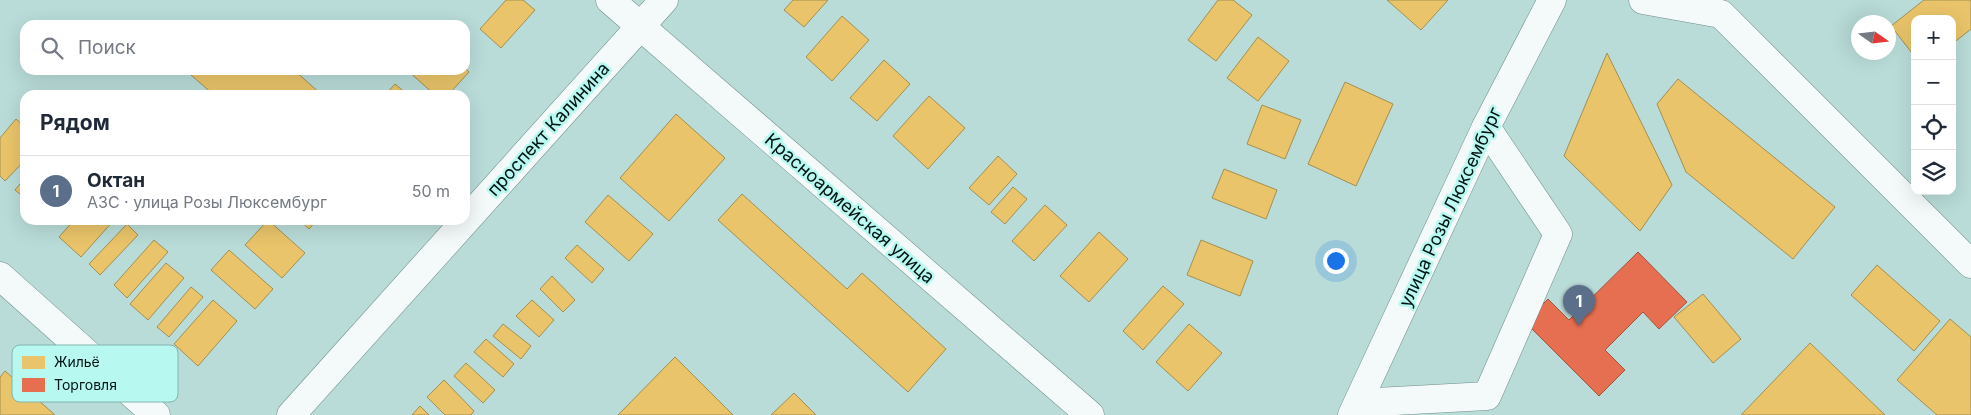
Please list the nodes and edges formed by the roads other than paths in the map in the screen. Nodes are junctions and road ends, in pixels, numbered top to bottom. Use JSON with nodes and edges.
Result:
{"nodes":[{"id":1,"x":610,"y":0,"type":"edge"},
{"id":2,"x":664,"y":0,"type":"edge"},
{"id":3,"x":1552,"y":0,"type":"edge"},
{"id":4,"x":1643,"y":0,"type":"edge"},
{"id":5,"x":640,"y":27,"type":"junction"},
{"id":6,"x":1486,"y":127,"type":"junction"},
{"id":7,"x":470,"y":217,"type":"edge"},
{"id":8,"x":462,"y":225,"type":"edge"},
{"id":9,"x":1971,"y":264,"type":"edge"},
{"id":10,"x":0,"y":276,"type":"edge"},
{"id":11,"x":77,"y":345,"type":"edge"},
{"id":12,"x":141,"y":402,"type":"edge"},
{"id":13,"x":1355,"y":409,"type":"edge"},
{"id":14,"x":156,"y":415,"type":"edge"},
{"id":15,"x":292,"y":415,"type":"edge"},
{"id":16,"x":1090,"y":415,"type":"edge"}],
"edges":[{"from":1,"to":5,"type":"street","name":"Красноармейская улица"},
{"from":2,"to":5,"type":"street","name":"проспект Калинина"},
{"from":3,"to":6,"type":"street","name":"улица Розы Люксембург"},
{"from":4,"to":9,"type":"street"},
{"from":5,"to":7,"type":"street","name":"проспект Калинина"},
{"from":5,"to":16,"type":"street","name":"Красноармейская улица"},
{"from":6,"to":13,"type":"street","name":"улица Розы Люксембург"},
{"from":6,"to":13,"type":"street"},
{"from":8,"to":15,"type":"street","name":"проспект Калинина"},
{"from":10,"to":11,"type":"street"},
{"from":12,"to":14,"type":"street"}]}
